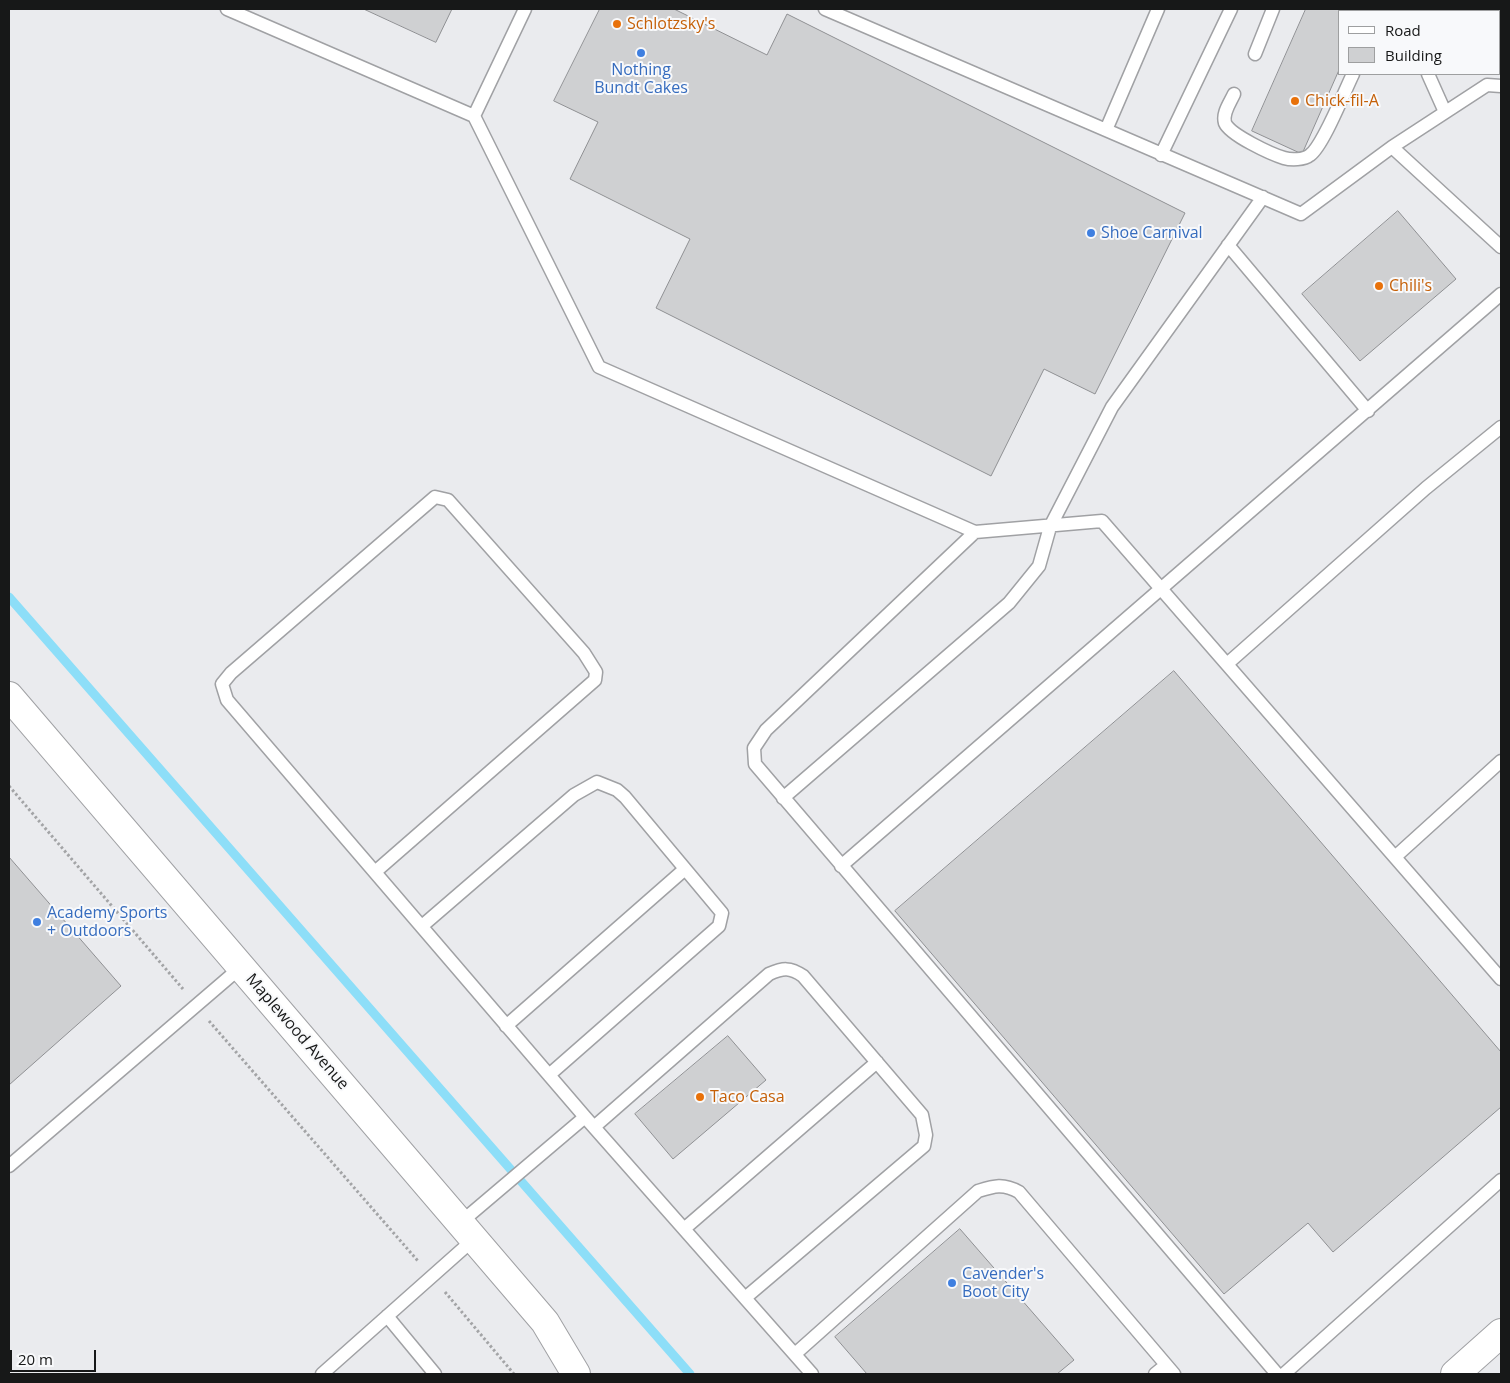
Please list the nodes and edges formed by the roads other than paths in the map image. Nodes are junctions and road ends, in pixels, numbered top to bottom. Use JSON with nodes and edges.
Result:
{"nodes":[{"id":1,"x":227,"y":9,"type":"edge"},
{"id":2,"x":525,"y":9,"type":"edge"},
{"id":3,"x":825,"y":9,"type":"edge"},
{"id":4,"x":1158,"y":9,"type":"edge"},
{"id":5,"x":1231,"y":9,"type":"edge"},
{"id":6,"x":1273,"y":9,"type":"edge"},
{"id":7,"x":1255,"y":54,"type":"dead end"},
{"id":8,"x":1354,"y":75,"type":"edge"},
{"id":9,"x":1428,"y":75,"type":"edge"},
{"id":10,"x":1501,"y":86,"type":"edge"},
{"id":11,"x":1234,"y":94,"type":"dead end"},
{"id":12,"x":1445,"y":112,"type":"junction"},
{"id":13,"x":474,"y":116,"type":"junction"},
{"id":14,"x":1106,"y":130,"type":"junction"},
{"id":15,"x":1392,"y":147,"type":"junction"},
{"id":16,"x":1161,"y":155,"type":"junction"},
{"id":17,"x":1263,"y":197,"type":"junction"},
{"id":18,"x":1228,"y":245,"type":"junction"},
{"id":19,"x":1501,"y":247,"type":"edge"},
{"id":20,"x":1501,"y":294,"type":"edge"},
{"id":21,"x":1368,"y":411,"type":"junction"},
{"id":22,"x":1501,"y":427,"type":"edge"},
{"id":23,"x":1050,"y":527,"type":"junction"},
{"id":24,"x":975,"y":532,"type":"junction"},
{"id":25,"x":1162,"y":590,"type":"junction"},
{"id":26,"x":1227,"y":664,"type":"junction"},
{"id":27,"x":9,"y":696,"type":"edge"},
{"id":28,"x":1499,"y":767,"type":"edge"},
{"id":29,"x":783,"y":798,"type":"junction"},
{"id":30,"x":1395,"y":857,"type":"junction"},
{"id":31,"x":841,"y":866,"type":"junction"},
{"id":32,"x":685,"y":870,"type":"junction"},
{"id":33,"x":375,"y":872,"type":"junction"},
{"id":34,"x":422,"y":926,"type":"junction"},
{"id":35,"x":241,"y":967,"type":"junction"},
{"id":36,"x":1501,"y":979,"type":"edge"},
{"id":37,"x":506,"y":1026,"type":"junction"},
{"id":38,"x":877,"y":1062,"type":"junction"},
{"id":39,"x":549,"y":1075,"type":"junction"},
{"id":40,"x":585,"y":1117,"type":"junction"},
{"id":41,"x":594,"y":1127,"type":"junction"},
{"id":42,"x":9,"y":1166,"type":"edge"},
{"id":43,"x":1501,"y":1180,"type":"edge"},
{"id":44,"x":684,"y":1229,"type":"junction"},
{"id":45,"x":467,"y":1231,"type":"junction"},
{"id":46,"x":745,"y":1298,"type":"junction"},
{"id":47,"x":387,"y":1316,"type":"junction"},
{"id":48,"x":1501,"y":1333,"type":"edge"},
{"id":49,"x":794,"y":1354,"type":"junction"},
{"id":50,"x":1170,"y":1370,"type":"edge"},
{"id":51,"x":322,"y":1374,"type":"edge"},
{"id":52,"x":435,"y":1374,"type":"edge"},
{"id":53,"x":576,"y":1374,"type":"edge"},
{"id":54,"x":812,"y":1374,"type":"edge"},
{"id":55,"x":1155,"y":1374,"type":"edge"},
{"id":56,"x":1277,"y":1374,"type":"edge"},
{"id":57,"x":1284,"y":1374,"type":"edge"},
{"id":58,"x":1454,"y":1374,"type":"edge"}],
"edges":[{"from":1,"to":13,"type":"lane"},
{"from":2,"to":13,"type":"lane"},
{"from":3,"to":14,"type":"lane"},
{"from":4,"to":14,"type":"lane"},
{"from":5,"to":16,"type":"lane"},
{"from":6,"to":7,"type":"lane"},
{"from":8,"to":11,"type":"lane"},
{"from":9,"to":12,"type":"lane"},
{"from":10,"to":12,"type":"lane"},
{"from":12,"to":15,"type":"lane"},
{"from":13,"to":24,"type":"lane"},
{"from":14,"to":16,"type":"lane"},
{"from":15,"to":17,"type":"lane"},
{"from":15,"to":19,"type":"lane"},
{"from":16,"to":17,"type":"lane"},
{"from":17,"to":18,"type":"lane"},
{"from":18,"to":21,"type":"lane"},
{"from":18,"to":23,"type":"lane"},
{"from":20,"to":21,"type":"lane"},
{"from":21,"to":25,"type":"lane"},
{"from":22,"to":26,"type":"lane"},
{"from":23,"to":24,"type":"lane"},
{"from":23,"to":25,"type":"lane"},
{"from":23,"to":29,"type":"lane"},
{"from":24,"to":29,"type":"lane"},
{"from":25,"to":26,"type":"lane"},
{"from":25,"to":31,"type":"lane"},
{"from":26,"to":30,"type":"lane"},
{"from":27,"to":35,"type":"street","name":"Maplewood Avenue"},
{"from":28,"to":30,"type":"lane"},
{"from":29,"to":31,"type":"lane"},
{"from":30,"to":36,"type":"lane"},
{"from":31,"to":56,"type":"lane"},
{"from":32,"to":34,"type":"lane"},
{"from":32,"to":37,"type":"lane"},
{"from":32,"to":39,"type":"lane"},
{"from":33,"to":33,"type":"lane"},
{"from":33,"to":34,"type":"lane"},
{"from":34,"to":37,"type":"lane"},
{"from":35,"to":42,"type":"lane"},
{"from":35,"to":45,"type":"street","name":"Maplewood Avenue"},
{"from":37,"to":39,"type":"lane"},
{"from":38,"to":41,"type":"lane"},
{"from":38,"to":44,"type":"lane"},
{"from":38,"to":46,"type":"lane"},
{"from":39,"to":40,"type":"lane"},
{"from":40,"to":41,"type":"lane"},
{"from":40,"to":45,"type":"lane"},
{"from":41,"to":44,"type":"lane"},
{"from":43,"to":57,"type":"lane"},
{"from":44,"to":46,"type":"lane"},
{"from":45,"to":47,"type":"lane"},
{"from":45,"to":53,"type":"street","name":"Maplewood Avenue"},
{"from":46,"to":49,"type":"lane"},
{"from":47,"to":51,"type":"lane"},
{"from":47,"to":52,"type":"lane"},
{"from":48,"to":58,"type":"street"},
{"from":49,"to":50,"type":"lane"},
{"from":49,"to":54,"type":"lane"},
{"from":50,"to":55,"type":"lane"}]}
